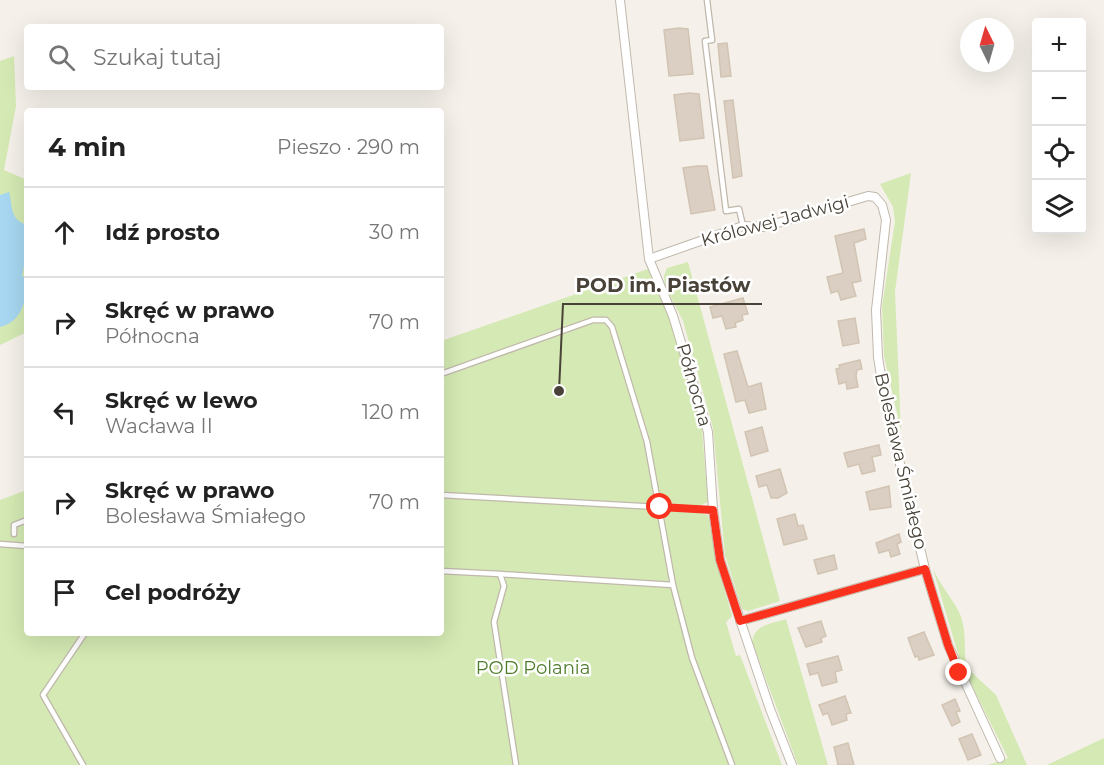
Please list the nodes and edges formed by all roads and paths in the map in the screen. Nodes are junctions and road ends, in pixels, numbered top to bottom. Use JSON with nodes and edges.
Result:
{"nodes":[{"id":1,"x":620,"y":0,"type":"edge"},
{"id":2,"x":707,"y":0,"type":"edge"},
{"id":3,"x":868,"y":196,"type":"joint"},
{"id":4,"x":743,"y":226,"type":"junction"},
{"id":5,"x":649,"y":259,"type":"junction"},
{"id":6,"x":444,"y":373,"type":"edge"},
{"id":7,"x":444,"y":495,"type":"edge"},
{"id":8,"x":660,"y":507,"type":"junction"},
{"id":9,"x":713,"y":510,"type":"junction"},
{"id":10,"x":24,"y":521,"type":"edge"},
{"id":11,"x":14,"y":534,"type":"dead end"},
{"id":12,"x":0,"y":544,"type":"edge"},
{"id":13,"x":24,"y":546,"type":"edge"},
{"id":14,"x":925,"y":569,"type":"junction"},
{"id":15,"x":444,"y":571,"type":"edge"},
{"id":16,"x":501,"y":574,"type":"junction"},
{"id":17,"x":674,"y":585,"type":"junction"},
{"id":18,"x":740,"y":621,"type":"junction"},
{"id":19,"x":83,"y":636,"type":"edge"},
{"id":20,"x":1000,"y":758,"type":"dead end"},
{"id":21,"x":83,"y":765,"type":"edge"},
{"id":22,"x":516,"y":765,"type":"edge"},
{"id":23,"x":732,"y":765,"type":"edge"},
{"id":24,"x":792,"y":765,"type":"edge"}],
"edges":[{"from":1,"to":5,"type":"street","name":"Północna"},
{"from":2,"to":4,"type":"lane"},
{"from":3,"to":4,"type":"street","name":"Królowej Jadwigi"},
{"from":3,"to":14,"type":"street","name":"Bolesława Śmiałego"},
{"from":4,"to":5,"type":"street","name":"Królowej Jadwigi"},
{"from":5,"to":9,"type":"street","name":"Północna"},
{"from":6,"to":8,"type":"lane"},
{"from":7,"to":8,"type":"lane"},
{"from":8,"to":9,"type":"lane"},
{"from":8,"to":17,"type":"lane"},
{"from":9,"to":18,"type":"street","name":"Północna"},
{"from":10,"to":11,"type":"lane"},
{"from":12,"to":13,"type":"lane"},
{"from":14,"to":18,"type":"street"},
{"from":14,"to":20,"type":"street","name":"Bolesława Śmiałego"},
{"from":15,"to":16,"type":"lane"},
{"from":16,"to":17,"type":"lane"},
{"from":16,"to":22,"type":"lane"},
{"from":17,"to":23,"type":"lane"},
{"from":18,"to":24,"type":"street","name":"Północna"},
{"from":19,"to":21,"type":"lane"}]}
